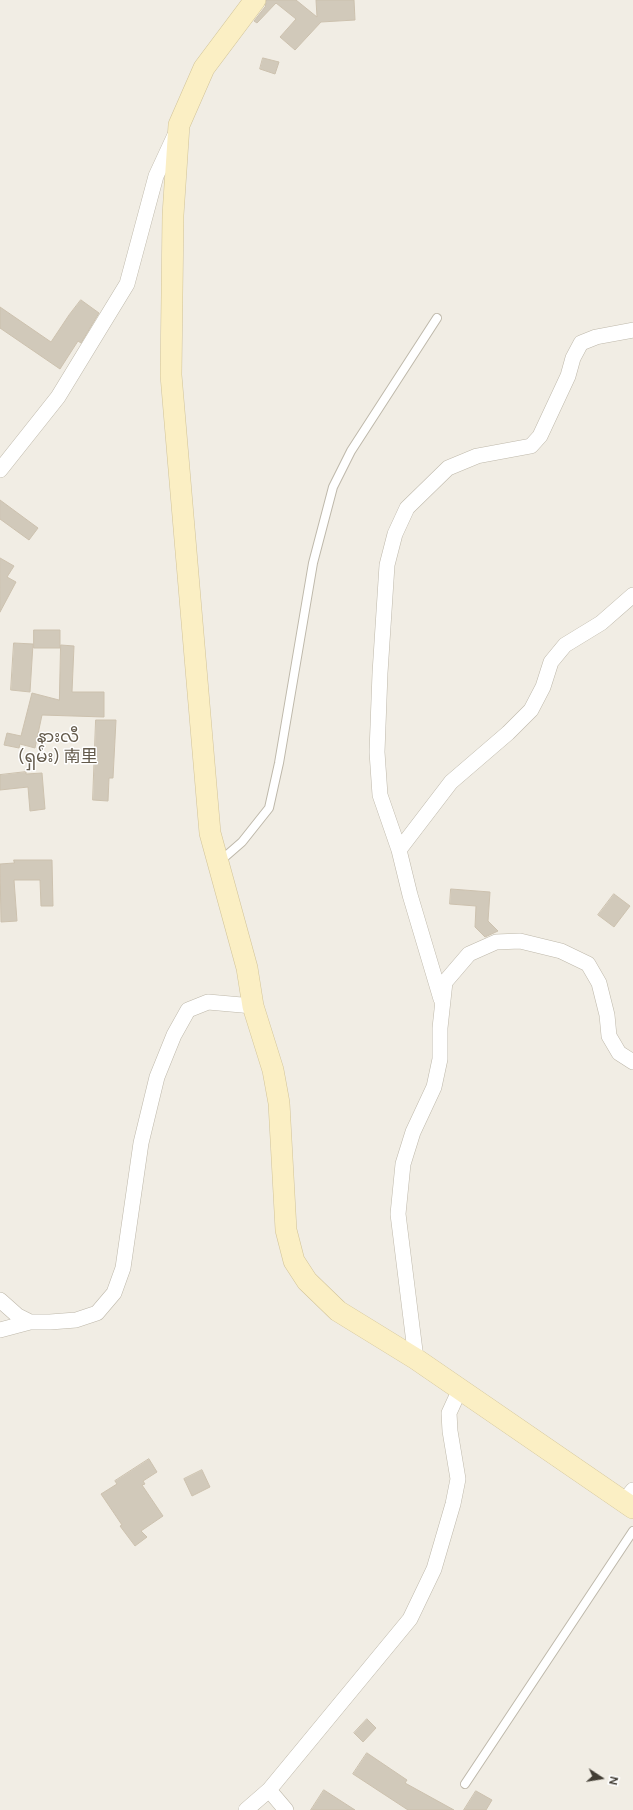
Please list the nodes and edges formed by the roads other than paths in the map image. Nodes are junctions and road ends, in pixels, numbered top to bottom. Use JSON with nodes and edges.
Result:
{"nodes":[{"id":1,"x":255,"y":0,"type":"edge"},
{"id":2,"x":179,"y":125,"type":"junction"},
{"id":3,"x":437,"y":318,"type":"dead end"},
{"id":4,"x":633,"y":330,"type":"edge"},
{"id":5,"x":0,"y":470,"type":"edge"},
{"id":6,"x":633,"y":594,"type":"edge"},
{"id":7,"x":399,"y":850,"type":"junction"},
{"id":8,"x":218,"y":862,"type":"junction"},
{"id":9,"x":442,"y":1004,"type":"junction"},
{"id":10,"x":253,"y":1006,"type":"junction"},
{"id":11,"x":633,"y":1062,"type":"edge"},
{"id":12,"x":0,"y":1300,"type":"edge"},
{"id":13,"x":30,"y":1322,"type":"junction"},
{"id":14,"x":0,"y":1330,"type":"edge"},
{"id":15,"x":416,"y":1359,"type":"junction"},
{"id":16,"x":460,"y":1389,"type":"junction"},
{"id":17,"x":630,"y":1499,"type":"edge"},
{"id":18,"x":633,"y":1531,"type":"edge"},
{"id":19,"x":465,"y":1784,"type":"dead end"},
{"id":20,"x":269,"y":1790,"type":"junction"},
{"id":21,"x":246,"y":1810,"type":"edge"},
{"id":22,"x":286,"y":1810,"type":"edge"}],
"edges":[{"from":1,"to":2,"type":"main road"},
{"from":2,"to":5,"type":"street"},
{"from":2,"to":8,"type":"main road"},
{"from":3,"to":8,"type":"lane"},
{"from":4,"to":7,"type":"street"},
{"from":6,"to":7,"type":"street"},
{"from":7,"to":9,"type":"street"},
{"from":8,"to":10,"type":"main road"},
{"from":9,"to":11,"type":"street"},
{"from":9,"to":15,"type":"street"},
{"from":10,"to":13,"type":"street"},
{"from":10,"to":15,"type":"main road"},
{"from":12,"to":13,"type":"street"},
{"from":13,"to":14,"type":"street"},
{"from":15,"to":16,"type":"main road"},
{"from":16,"to":17,"type":"main road"},
{"from":16,"to":20,"type":"street"},
{"from":18,"to":19,"type":"lane"},
{"from":20,"to":21,"type":"street"},
{"from":20,"to":22,"type":"street"}]}
